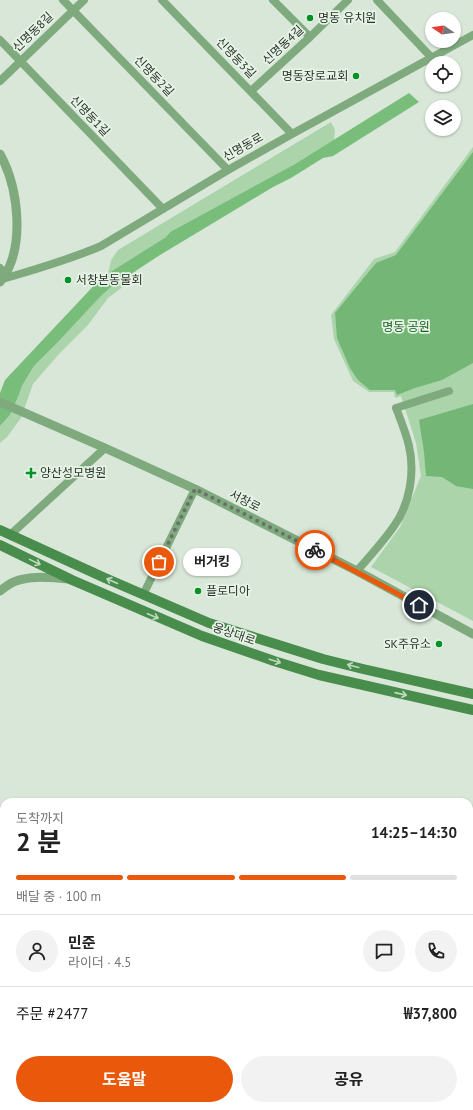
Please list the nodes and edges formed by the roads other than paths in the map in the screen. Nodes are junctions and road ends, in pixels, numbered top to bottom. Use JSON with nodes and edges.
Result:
{"nodes":[{"id":1,"x":63,"y":0,"type":"edge"},
{"id":2,"x":84,"y":0,"type":"edge"},
{"id":3,"x":162,"y":0,"type":"edge"},
{"id":4,"x":273,"y":0,"type":"edge"},
{"id":5,"x":348,"y":0,"type":"edge"},
{"id":6,"x":377,"y":0,"type":"edge"},
{"id":7,"x":73,"y":10,"type":"junction"},
{"id":8,"x":473,"y":35,"type":"edge"},
{"id":9,"x":310,"y":37,"type":"junction"},
{"id":10,"x":0,"y":40,"type":"edge"},
{"id":11,"x":430,"y":56,"type":"edge"},
{"id":12,"x":433,"y":56,"type":"edge"},
{"id":13,"x":425,"y":60,"type":"edge"},
{"id":14,"x":21,"y":61,"type":"junction"},
{"id":15,"x":0,"y":81,"type":"edge"},
{"id":16,"x":251,"y":91,"type":"junction"},
{"id":17,"x":292,"y":134,"type":"junction"},
{"id":18,"x":0,"y":154,"type":"edge"},
{"id":19,"x":228,"y":170,"type":"junction"},
{"id":20,"x":163,"y":209,"type":"junction"},
{"id":21,"x":10,"y":263,"type":"junction"},
{"id":22,"x":23,"y":273,"type":"junction"},
{"id":23,"x":2,"y":276,"type":"edge"},
{"id":24,"x":448,"y":391,"type":"dead end"},
{"id":25,"x":0,"y":402,"type":"edge"},
{"id":26,"x":105,"y":448,"type":"junction"},
{"id":27,"x":195,"y":489,"type":"junction"},
{"id":28,"x":0,"y":530,"type":"edge"},
{"id":29,"x":10,"y":535,"type":"junction"},
{"id":30,"x":0,"y":544,"type":"edge"},
{"id":31,"x":357,"y":571,"type":"junction"},
{"id":32,"x":72,"y":580,"type":"junction"},
{"id":33,"x":0,"y":591,"type":"edge"},
{"id":34,"x":143,"y":595,"type":"junction"},
{"id":35,"x":473,"y":634,"type":"edge"},
{"id":36,"x":473,"y":694,"type":"edge"},
{"id":37,"x":473,"y":710,"type":"edge"}],
"edges":[{"from":1,"to":7,"type":"street","name":"신명동2길"},
{"from":2,"to":7,"type":"street","name":"신명동8길"},
{"from":3,"to":16,"type":"street","name":"신명동3길"},
{"from":4,"to":9,"type":"street"},
{"from":5,"to":9,"type":"street","name":"신명동4길"},
{"from":6,"to":11,"type":"street"},
{"from":7,"to":14,"type":"street","name":"신명동8길"},
{"from":7,"to":19,"type":"street","name":"신명동2길"},
{"from":8,"to":12,"type":"street","name":"신명동로"},
{"from":9,"to":16,"type":"street","name":"신명동4길"},
{"from":10,"to":14,"type":"street","name":"신명동1길"},
{"from":13,"to":17,"type":"street","name":"신명동로"},
{"from":14,"to":15,"type":"street","name":"신명동8길"},
{"from":14,"to":20,"type":"street","name":"신명동1길"},
{"from":16,"to":17,"type":"street","name":"신명동3길"},
{"from":17,"to":19,"type":"street","name":"신명동로"},
{"from":18,"to":21,"type":"street"},
{"from":19,"to":20,"type":"street","name":"신명동로"},
{"from":20,"to":22,"type":"street","name":"신명동로"},
{"from":21,"to":22,"type":"street"},
{"from":21,"to":23,"type":"street"},
{"from":22,"to":23,"type":"street","name":"신명동로"},
{"from":24,"to":31,"type":"street"},
{"from":25,"to":26,"type":"street","name":"서창로"},
{"from":26,"to":27,"type":"street","name":"서창로"},
{"from":26,"to":29,"type":"street"},
{"from":27,"to":31,"type":"street","name":"서창로"},
{"from":27,"to":34,"type":"street"},
{"from":28,"to":29,"type":"main road","name":"웅상대로"},
{"from":29,"to":30,"type":"street"},
{"from":34,"to":29,"type":"main road","name":"웅상대로","one_way":true},
{"from":30,"to":32,"type":"main road","name":"웅상대로","one_way":true},
{"from":31,"to":35,"type":"street","name":"서창로"},
{"from":32,"to":33,"type":"street"},
{"from":32,"to":37,"type":"main road","name":"웅상대로","one_way":true},
{"from":36,"to":34,"type":"main road","name":"웅상대로","one_way":true}]}
